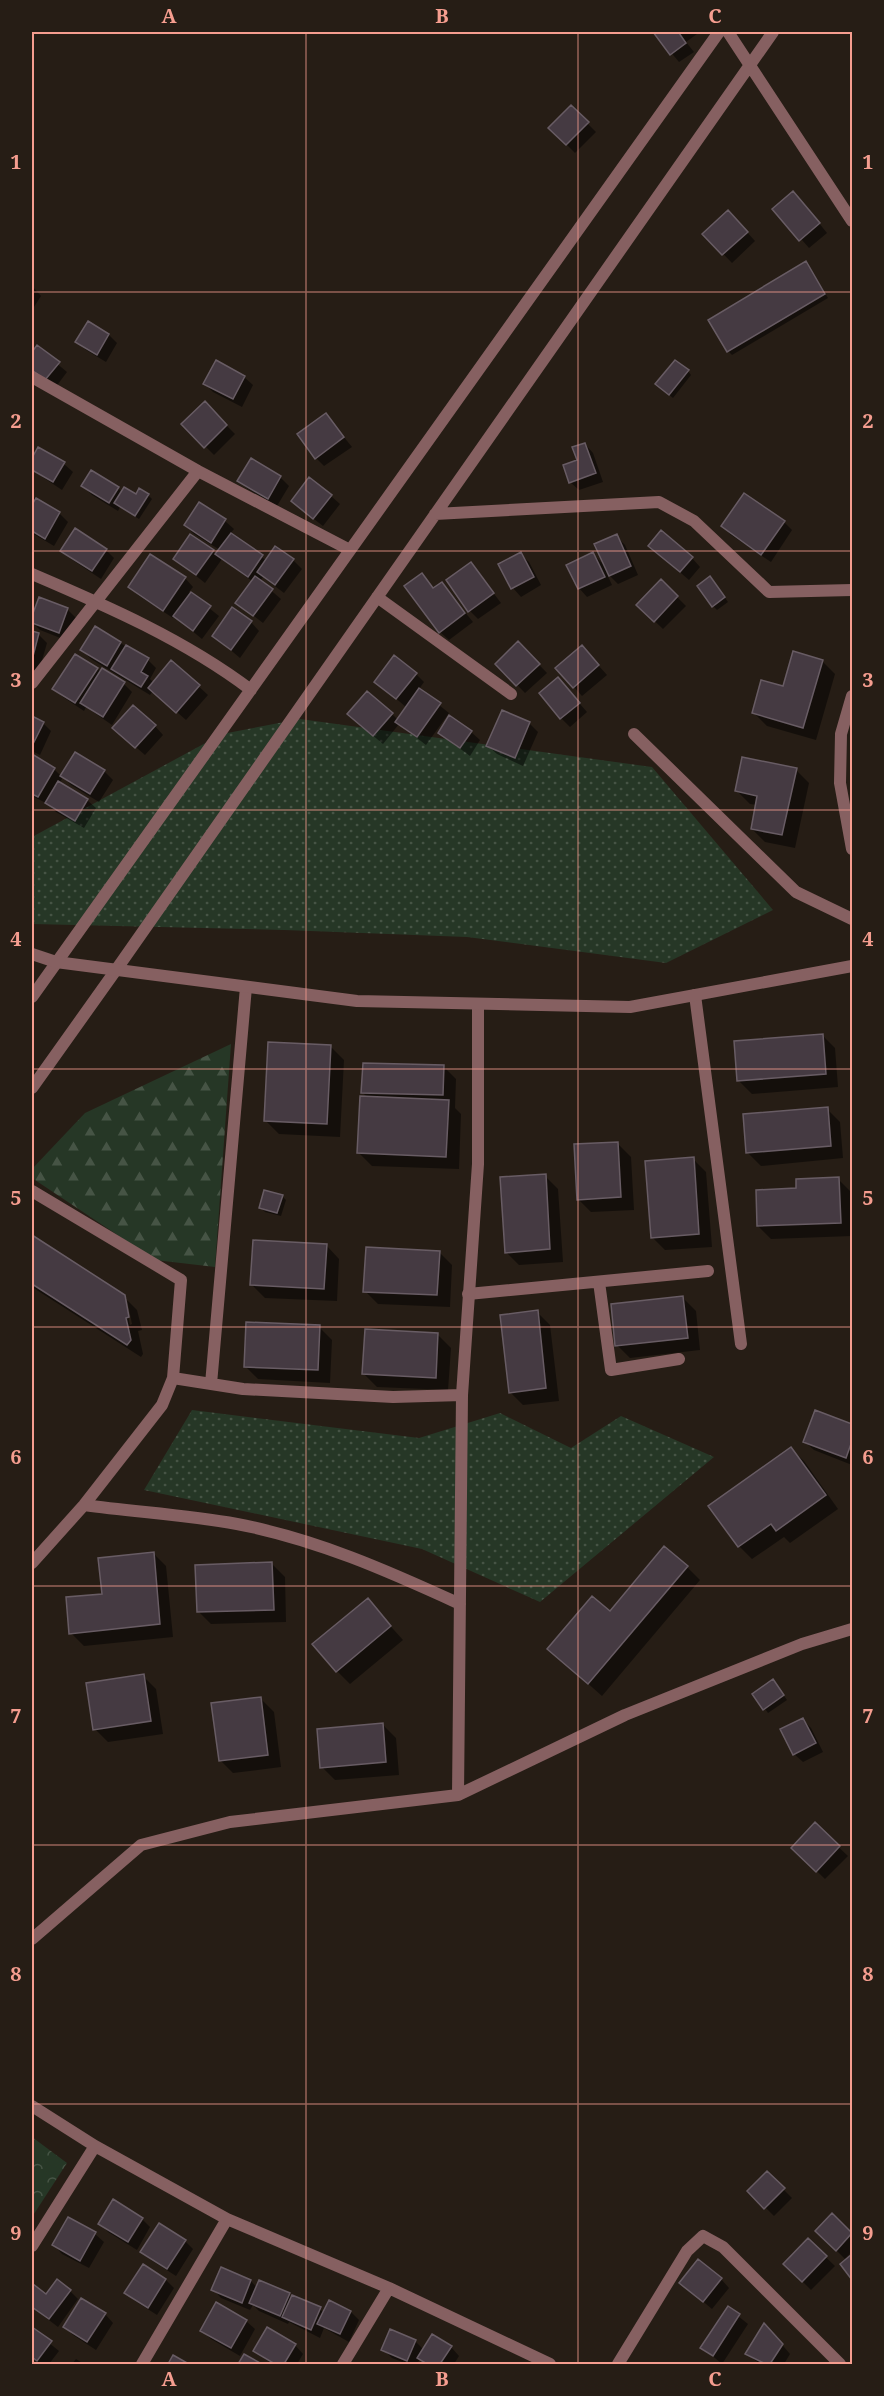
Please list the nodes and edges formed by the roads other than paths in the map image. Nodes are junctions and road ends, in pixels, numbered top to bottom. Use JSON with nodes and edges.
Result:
{"nodes":[{"id":1,"x":719,"y":32,"type":"edge"},
{"id":2,"x":728,"y":32,"type":"edge"},
{"id":3,"x":773,"y":32,"type":"edge"},
{"id":4,"x":749,"y":64,"type":"junction"},
{"id":5,"x":852,"y":221,"type":"edge"},
{"id":6,"x":32,"y":377,"type":"edge"},
{"id":7,"x":198,"y":471,"type":"junction"},
{"id":8,"x":435,"y":513,"type":"junction"},
{"id":9,"x":350,"y":550,"type":"junction"},
{"id":10,"x":32,"y":574,"type":"edge"},
{"id":11,"x":852,"y":590,"type":"edge"},
{"id":12,"x":377,"y":597,"type":"junction"},
{"id":13,"x":95,"y":601,"type":"junction"},
{"id":14,"x":32,"y":683,"type":"edge"},
{"id":15,"x":251,"y":690,"type":"junction"},
{"id":16,"x":511,"y":694,"type":"dead end"},
{"id":17,"x":852,"y":696,"type":"edge"},
{"id":18,"x":634,"y":734,"type":"dead end"},
{"id":19,"x":852,"y":849,"type":"edge"},
{"id":20,"x":852,"y":919,"type":"edge"},
{"id":21,"x":32,"y":954,"type":"edge"},
{"id":22,"x":56,"y":962,"type":"junction"},
{"id":23,"x":852,"y":966,"type":"edge"},
{"id":24,"x":116,"y":970,"type":"junction"},
{"id":25,"x":246,"y":987,"type":"junction"},
{"id":26,"x":695,"y":995,"type":"junction"},
{"id":27,"x":32,"y":998,"type":"edge"},
{"id":28,"x":478,"y":1005,"type":"junction"},
{"id":29,"x":32,"y":1088,"type":"edge"},
{"id":30,"x":32,"y":1191,"type":"edge"},
{"id":31,"x":708,"y":1271,"type":"dead end"},
{"id":32,"x":599,"y":1282,"type":"junction"},
{"id":33,"x":468,"y":1294,"type":"junction"},
{"id":34,"x":741,"y":1344,"type":"dead end"},
{"id":35,"x":679,"y":1359,"type":"dead end"},
{"id":36,"x":173,"y":1378,"type":"junction"},
{"id":37,"x":211,"y":1384,"type":"junction"},
{"id":38,"x":462,"y":1395,"type":"junction"},
{"id":39,"x":84,"y":1505,"type":"junction"},
{"id":40,"x":32,"y":1563,"type":"edge"},
{"id":41,"x":460,"y":1604,"type":"junction"},
{"id":42,"x":852,"y":1629,"type":"edge"},
{"id":43,"x":458,"y":1795,"type":"junction"},
{"id":44,"x":32,"y":1939,"type":"edge"},
{"id":45,"x":32,"y":2106,"type":"edge"},
{"id":46,"x":95,"y":2146,"type":"junction"},
{"id":47,"x":227,"y":2219,"type":"junction"},
{"id":48,"x":32,"y":2246,"type":"edge"},
{"id":49,"x":389,"y":2288,"type":"junction"},
{"id":50,"x":142,"y":2364,"type":"edge"},
{"id":51,"x":343,"y":2364,"type":"edge"},
{"id":52,"x":550,"y":2364,"type":"edge"},
{"id":53,"x":618,"y":2364,"type":"edge"},
{"id":54,"x":840,"y":2364,"type":"edge"}],
"edges":[{"from":1,"to":9,"type":"street"},
{"from":2,"to":4,"type":"street"},
{"from":3,"to":4,"type":"street"},
{"from":4,"to":5,"type":"street"},
{"from":4,"to":8,"type":"street"},
{"from":6,"to":7,"type":"street"},
{"from":7,"to":9,"type":"street"},
{"from":7,"to":13,"type":"street"},
{"from":8,"to":11,"type":"street"},
{"from":8,"to":12,"type":"street"},
{"from":9,"to":15,"type":"street"},
{"from":10,"to":13,"type":"street"},
{"from":12,"to":16,"type":"street"},
{"from":12,"to":24,"type":"street"},
{"from":13,"to":14,"type":"street"},
{"from":13,"to":15,"type":"street"},
{"from":15,"to":22,"type":"street"},
{"from":17,"to":19,"type":"street"},
{"from":18,"to":20,"type":"street"},
{"from":21,"to":22,"type":"street"},
{"from":22,"to":24,"type":"street"},
{"from":22,"to":27,"type":"street"},
{"from":23,"to":26,"type":"street"},
{"from":24,"to":25,"type":"street"},
{"from":24,"to":29,"type":"street"},
{"from":25,"to":28,"type":"street"},
{"from":25,"to":37,"type":"street"},
{"from":26,"to":28,"type":"street"},
{"from":26,"to":34,"type":"street"},
{"from":28,"to":33,"type":"street"},
{"from":30,"to":36,"type":"street"},
{"from":31,"to":32,"type":"street"},
{"from":32,"to":33,"type":"street"},
{"from":32,"to":35,"type":"street"},
{"from":33,"to":38,"type":"street"},
{"from":36,"to":37,"type":"street"},
{"from":36,"to":39,"type":"street"},
{"from":37,"to":38,"type":"street"},
{"from":38,"to":41,"type":"street"},
{"from":39,"to":40,"type":"street"},
{"from":39,"to":41,"type":"street"},
{"from":41,"to":43,"type":"street"},
{"from":42,"to":43,"type":"street"},
{"from":43,"to":44,"type":"street"},
{"from":45,"to":46,"type":"street"},
{"from":46,"to":47,"type":"street"},
{"from":46,"to":48,"type":"street"},
{"from":47,"to":49,"type":"street"},
{"from":47,"to":50,"type":"street"},
{"from":49,"to":51,"type":"street"},
{"from":49,"to":52,"type":"street"},
{"from":53,"to":54,"type":"street"}]}
